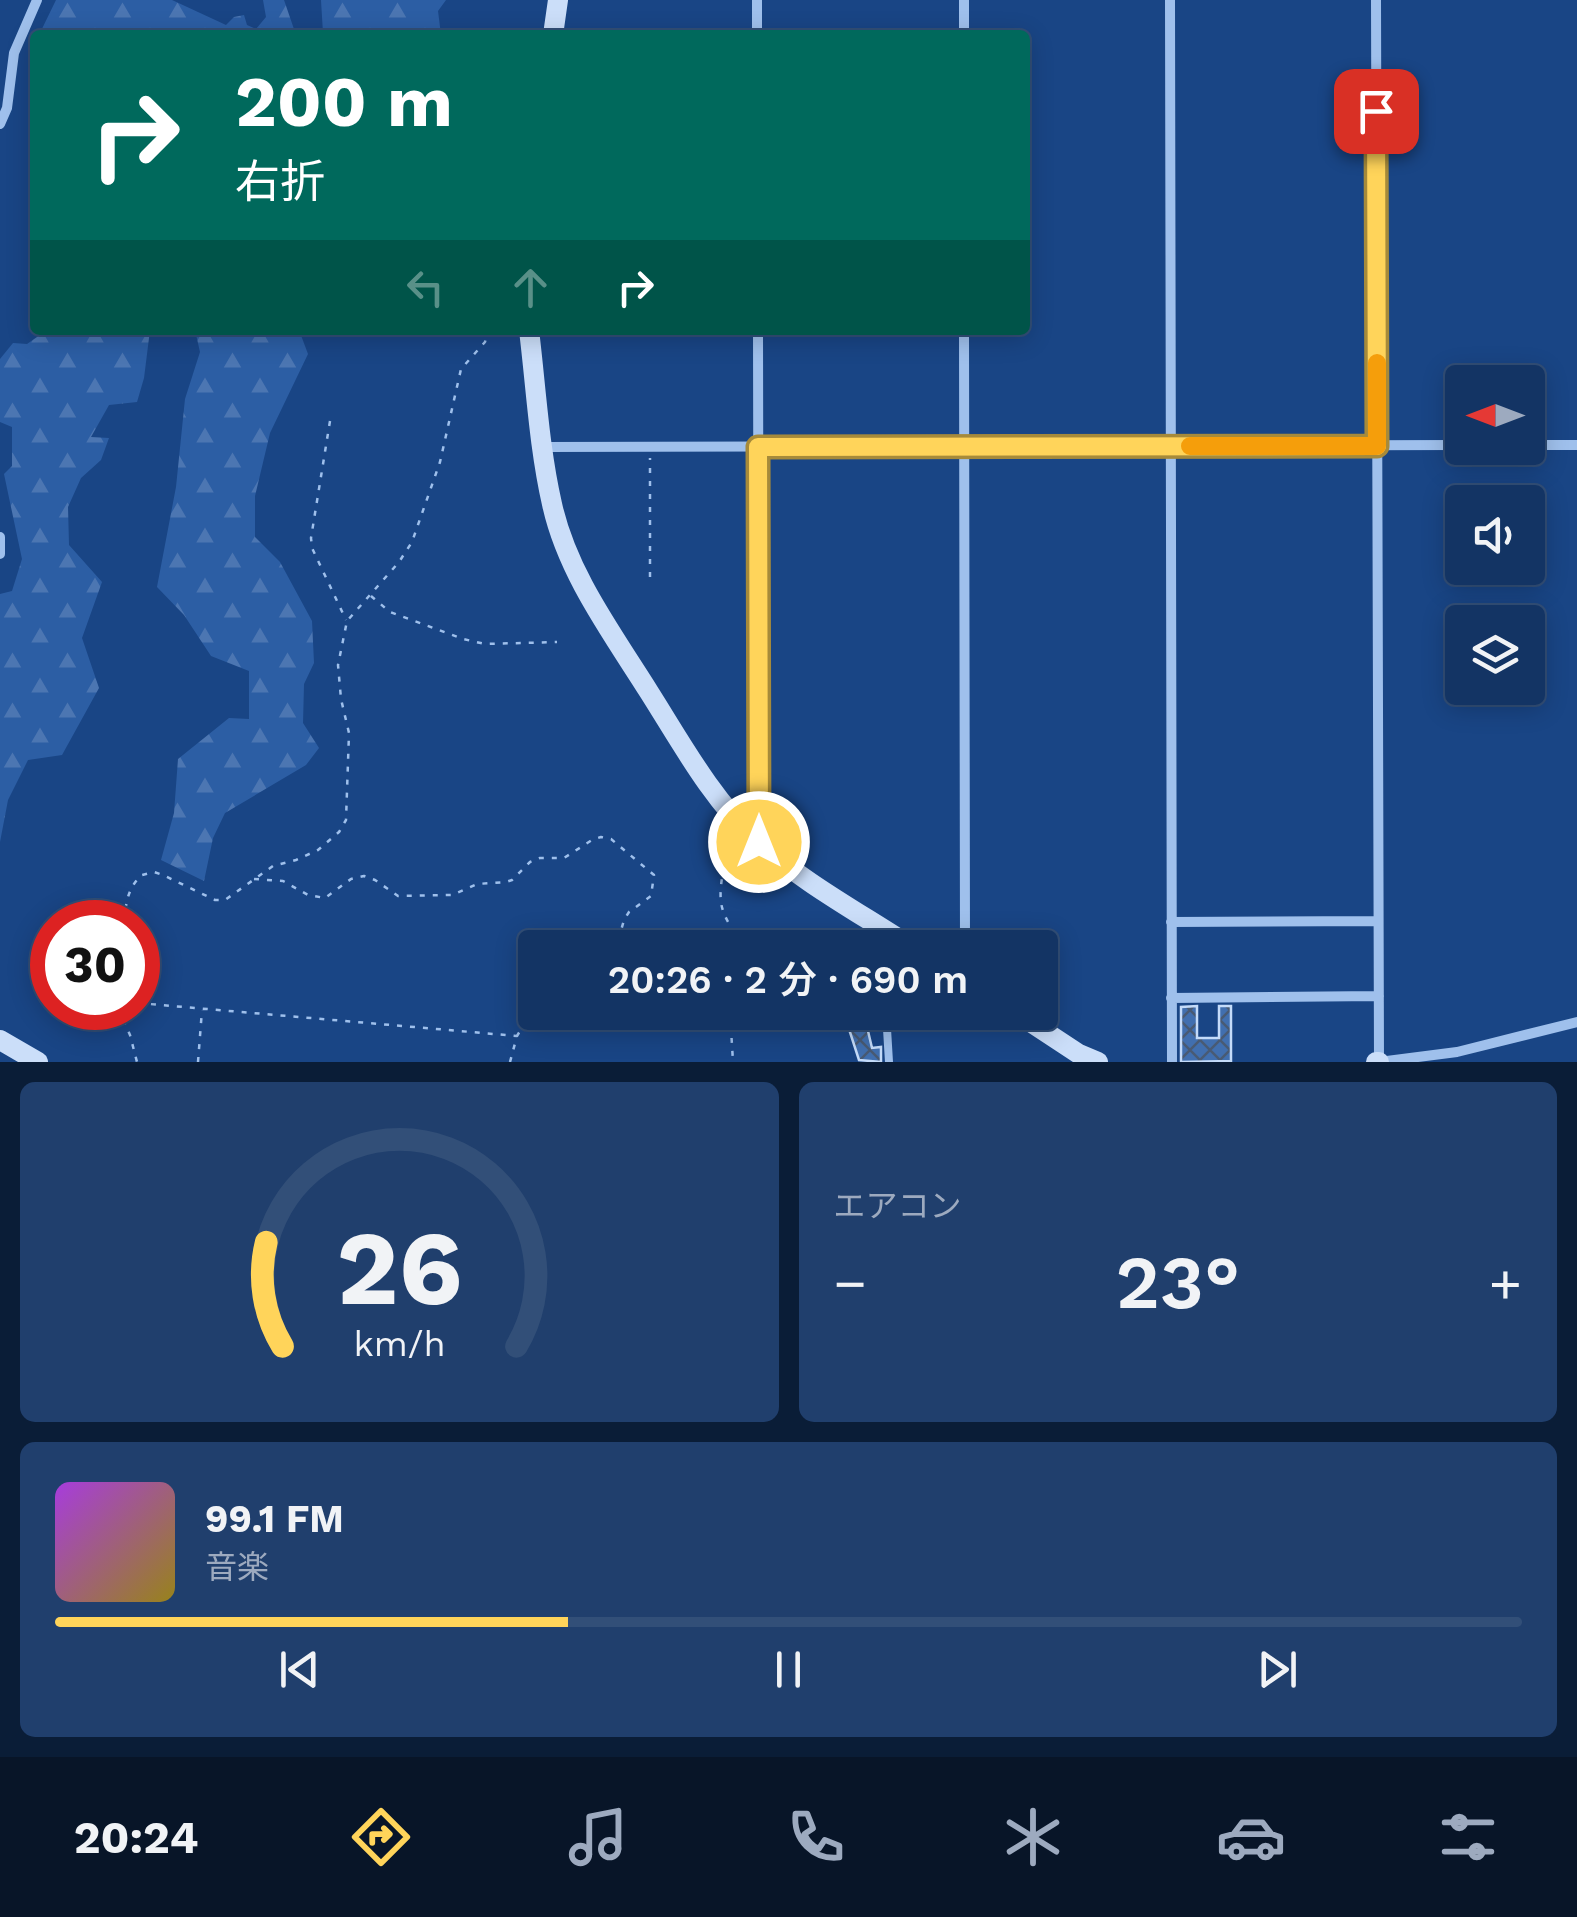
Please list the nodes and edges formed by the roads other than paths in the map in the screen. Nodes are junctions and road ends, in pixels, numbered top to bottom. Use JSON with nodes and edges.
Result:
{"nodes":[{"id":1,"x":37,"y":0,"type":"edge"},
{"id":2,"x":558,"y":0,"type":"edge"},
{"id":3,"x":757,"y":0,"type":"edge"},
{"id":4,"x":964,"y":0,"type":"edge"},
{"id":5,"x":1170,"y":0,"type":"edge"},
{"id":6,"x":1376,"y":0,"type":"edge"},
{"id":7,"x":554,"y":30,"type":"edge"},
{"id":8,"x":758,"y":30,"type":"edge"},
{"id":9,"x":964,"y":30,"type":"edge"},
{"id":10,"x":0,"y":124,"type":"edge"},
{"id":11,"x":530,"y":335,"type":"edge"},
{"id":12,"x":758,"y":335,"type":"edge"},
{"id":13,"x":964,"y":335,"type":"edge"},
{"id":14,"x":1445,"y":445,"type":"edge"},
{"id":15,"x":1545,"y":445,"type":"edge"},
{"id":16,"x":1577,"y":445,"type":"edge"},
{"id":17,"x":964,"y":446,"type":"junction"},
{"id":18,"x":1170,"y":446,"type":"junction"},
{"id":19,"x":1377,"y":446,"type":"junction"},
{"id":20,"x":544,"y":447,"type":"junction"},
{"id":21,"x":758,"y":447,"type":"junction"},
{"id":22,"x":0,"y":537,"type":"edge"},
{"id":23,"x":0,"y":554,"type":"edge"},
{"id":24,"x":759,"y":842,"type":"junction"},
{"id":25,"x":870,"y":919,"type":"junction"},
{"id":26,"x":1378,"y":921,"type":"junction"},
{"id":27,"x":1171,"y":922,"type":"junction"},
{"id":28,"x":872,"y":930,"type":"edge"},
{"id":29,"x":886,"y":930,"type":"edge"},
{"id":30,"x":964,"y":930,"type":"edge"},
{"id":31,"x":1379,"y":996,"type":"junction"},
{"id":32,"x":1171,"y":998,"type":"junction"},
{"id":33,"x":1577,"y":1022,"type":"edge"},
{"id":34,"x":887,"y":1030,"type":"edge"},
{"id":35,"x":1042,"y":1030,"type":"edge"},
{"id":36,"x":0,"y":1040,"type":"edge"},
{"id":37,"x":38,"y":1062,"type":"edge"},
{"id":38,"x":889,"y":1062,"type":"edge"},
{"id":39,"x":1098,"y":1062,"type":"edge"},
{"id":40,"x":1172,"y":1062,"type":"edge"},
{"id":41,"x":1378,"y":1062,"type":"edge"}],
"edges":[{"from":1,"to":10,"type":"street"},
{"from":2,"to":7,"type":"street"},
{"from":3,"to":8,"type":"street"},
{"from":4,"to":9,"type":"street"},
{"from":5,"to":18,"type":"street"},
{"from":6,"to":19,"type":"street"},
{"from":11,"to":20,"type":"street"},
{"from":12,"to":21,"type":"street"},
{"from":13,"to":17,"type":"street"},
{"from":14,"to":19,"type":"street"},
{"from":15,"to":16,"type":"street"},
{"from":17,"to":18,"type":"street"},
{"from":17,"to":21,"type":"street"},
{"from":17,"to":30,"type":"street"},
{"from":18,"to":19,"type":"street"},
{"from":18,"to":27,"type":"street"},
{"from":19,"to":26,"type":"street"},
{"from":20,"to":21,"type":"street"},
{"from":20,"to":24,"type":"street"},
{"from":21,"to":24,"type":"street"},
{"from":22,"to":23,"type":"street"},
{"from":24,"to":25,"type":"street"},
{"from":25,"to":28,"type":"lane"},
{"from":25,"to":29,"type":"street"},
{"from":26,"to":27,"type":"street"},
{"from":26,"to":31,"type":"street"},
{"from":27,"to":32,"type":"street"},
{"from":31,"to":32,"type":"street"},
{"from":31,"to":41,"type":"street"},
{"from":32,"to":40,"type":"street"},
{"from":33,"to":41,"type":"street"},
{"from":34,"to":38,"type":"lane"},
{"from":35,"to":39,"type":"street"},
{"from":36,"to":37,"type":"street"}]}
